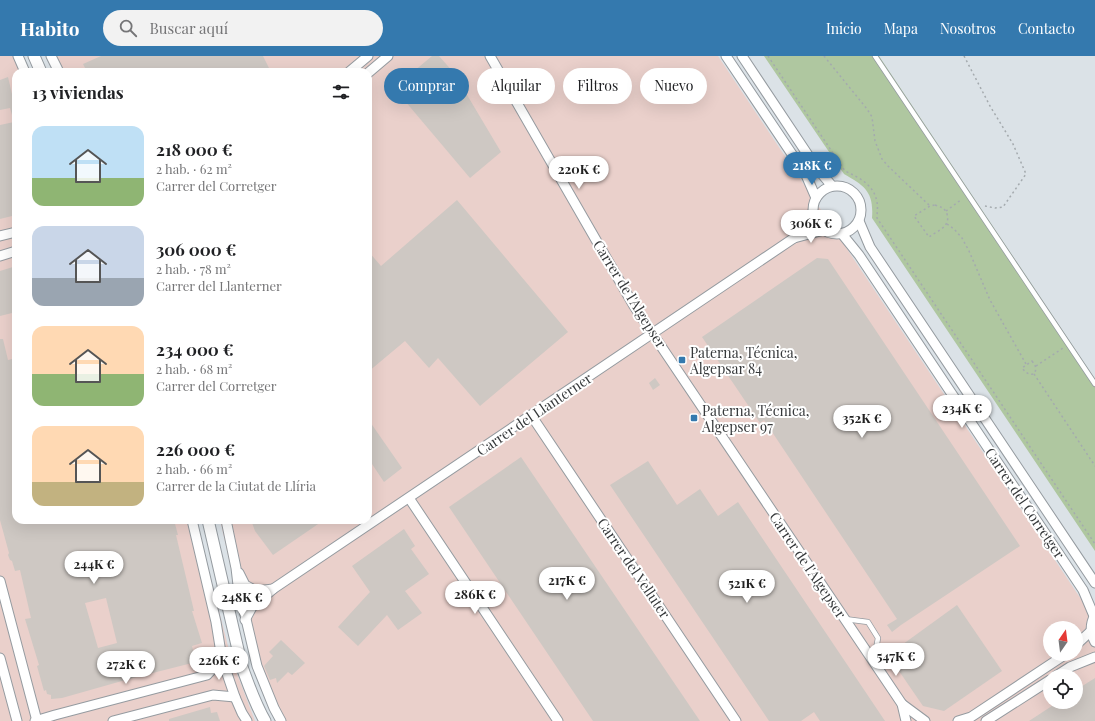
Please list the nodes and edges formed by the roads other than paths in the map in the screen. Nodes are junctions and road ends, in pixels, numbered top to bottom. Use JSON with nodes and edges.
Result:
{"nodes":[{"id":1,"x":18,"y":56,"type":"edge"},
{"id":2,"x":34,"y":56,"type":"edge"},
{"id":3,"x":51,"y":56,"type":"edge"},
{"id":4,"x":368,"y":56,"type":"edge"},
{"id":5,"x":388,"y":56,"type":"edge"},
{"id":6,"x":490,"y":56,"type":"edge"},
{"id":7,"x":726,"y":56,"type":"edge"},
{"id":8,"x":742,"y":56,"type":"edge"},
{"id":9,"x":875,"y":56,"type":"edge"},
{"id":10,"x":22,"y":68,"type":"edge"},
{"id":11,"x":39,"y":68,"type":"edge"},
{"id":12,"x":57,"y":68,"type":"edge"},
{"id":13,"x":354,"y":68,"type":"edge"},
{"id":14,"x":372,"y":70,"type":"edge"},
{"id":15,"x":832,"y":186,"type":"junction"},
{"id":16,"x":816,"y":198,"type":"junction"},
{"id":17,"x":813,"y":212,"type":"junction"},
{"id":18,"x":858,"y":221,"type":"junction"},
{"id":19,"x":824,"y":230,"type":"junction"},
{"id":20,"x":12,"y":233,"type":"edge"},
{"id":21,"x":842,"y":234,"type":"junction"},
{"id":22,"x":0,"y":236,"type":"edge"},
{"id":23,"x":794,"y":238,"type":"junction"},
{"id":24,"x":12,"y":252,"type":"edge"},
{"id":25,"x":0,"y":256,"type":"edge"},
{"id":26,"x":653,"y":333,"type":"junction"},
{"id":27,"x":1095,"y":384,"type":"edge"},
{"id":28,"x":531,"y":415,"type":"junction"},
{"id":29,"x":409,"y":498,"type":"junction"},
{"id":30,"x":372,"y":523,"type":"edge"},
{"id":31,"x":193,"y":524,"type":"edge"},
{"id":32,"x":209,"y":524,"type":"edge"},
{"id":33,"x":227,"y":524,"type":"edge"},
{"id":34,"x":370,"y":524,"type":"edge"},
{"id":35,"x":236,"y":568,"type":"junction"},
{"id":36,"x":0,"y":580,"type":"edge"},
{"id":37,"x":1095,"y":583,"type":"edge"},
{"id":38,"x":273,"y":589,"type":"junction"},
{"id":39,"x":1094,"y":616,"type":"edge"},
{"id":40,"x":844,"y":619,"type":"junction"},
{"id":41,"x":245,"y":620,"type":"junction"},
{"id":42,"x":1091,"y":632,"type":"junction"},
{"id":43,"x":1083,"y":639,"type":"edge"},
{"id":44,"x":1095,"y":642,"type":"edge"},
{"id":45,"x":1095,"y":657,"type":"edge"},
{"id":46,"x":0,"y":658,"type":"edge"},
{"id":47,"x":222,"y":659,"type":"junction"},
{"id":48,"x":1055,"y":661,"type":"edge"},
{"id":49,"x":873,"y":662,"type":"junction"},
{"id":50,"x":1067,"y":669,"type":"edge"},
{"id":51,"x":1043,"y":684,"type":"edge"},
{"id":52,"x":235,"y":698,"type":"junction"},
{"id":53,"x":902,"y":704,"type":"junction"},
{"id":54,"x":17,"y":721,"type":"edge"},
{"id":55,"x":36,"y":721,"type":"edge"},
{"id":56,"x":113,"y":721,"type":"edge"},
{"id":57,"x":247,"y":721,"type":"edge"},
{"id":58,"x":265,"y":721,"type":"edge"},
{"id":59,"x":281,"y":721,"type":"edge"},
{"id":60,"x":558,"y":721,"type":"edge"},
{"id":61,"x":736,"y":721,"type":"edge"},
{"id":62,"x":906,"y":721,"type":"edge"},
{"id":63,"x":926,"y":721,"type":"edge"},
{"id":64,"x":958,"y":721,"type":"edge"},
{"id":65,"x":986,"y":721,"type":"edge"}],
"edges":[{"from":1,"to":10,"type":"street"},
{"from":2,"to":11,"type":"street"},
{"from":3,"to":12,"type":"street"},
{"from":4,"to":13,"type":"street"},
{"from":5,"to":14,"type":"street"},
{"from":6,"to":26,"type":"street","name":"Carrer de l'Algepser"},
{"from":7,"to":16,"type":"street"},
{"from":8,"to":15,"type":"street"},
{"from":9,"to":27,"type":"lane"},
{"from":15,"to":16,"type":"street"},
{"from":15,"to":18,"type":"street"},
{"from":16,"to":17,"type":"street"},
{"from":17,"to":19,"type":"street"},
{"from":17,"to":23,"type":"street","name":"Carrer del Llanterner"},
{"from":18,"to":21,"type":"street"},
{"from":18,"to":37,"type":"street","name":"Carrer del Corretger"},
{"from":19,"to":21,"type":"street"},
{"from":19,"to":23,"type":"street","name":"Carrer del Llanterner"},
{"from":20,"to":22,"type":"street"},
{"from":21,"to":39,"type":"street","name":"Carrer del Corretger"},
{"from":23,"to":26,"type":"street","name":"Carrer del Llanterner"},
{"from":24,"to":25,"type":"street"},
{"from":26,"to":28,"type":"street","name":"Carrer del Llanterner"},
{"from":26,"to":40,"type":"street","name":"Carrer de l'Algepser"},
{"from":28,"to":29,"type":"street","name":"Carrer del Llanterner"},
{"from":28,"to":61,"type":"street","name":"Carrer del Velluter"},
{"from":29,"to":30,"type":"street","name":"Carrer del Llanterner"},
{"from":29,"to":60,"type":"street"},
{"from":31,"to":47,"type":"street"},
{"from":32,"to":58,"type":"street"},
{"from":33,"to":35,"type":"street"},
{"from":34,"to":38,"type":"street","name":"Carrer del Llanterner"},
{"from":35,"to":38,"type":"street"},
{"from":35,"to":41,"type":"street"},
{"from":36,"to":55,"type":"street"},
{"from":38,"to":41,"type":"street","name":"Carrer del Llanterner"},
{"from":39,"to":42,"type":"street"},
{"from":40,"to":49,"type":"street","name":"Carrer de l'Algepser"},
{"from":40,"to":49,"type":"lane"},
{"from":41,"to":59,"type":"street"},
{"from":42,"to":43,"type":"street"},
{"from":42,"to":44,"type":"street"},
{"from":45,"to":50,"type":"street"},
{"from":46,"to":54,"type":"street"},
{"from":47,"to":52,"type":"street"},
{"from":47,"to":55,"type":"street"},
{"from":48,"to":64,"type":"street"},
{"from":49,"to":53,"type":"street","name":"Carrer de l'Algepser"},
{"from":51,"to":65,"type":"street"},
{"from":52,"to":56,"type":"street"},
{"from":52,"to":57,"type":"street"},
{"from":53,"to":62,"type":"street"},
{"from":53,"to":63,"type":"street"}]}
